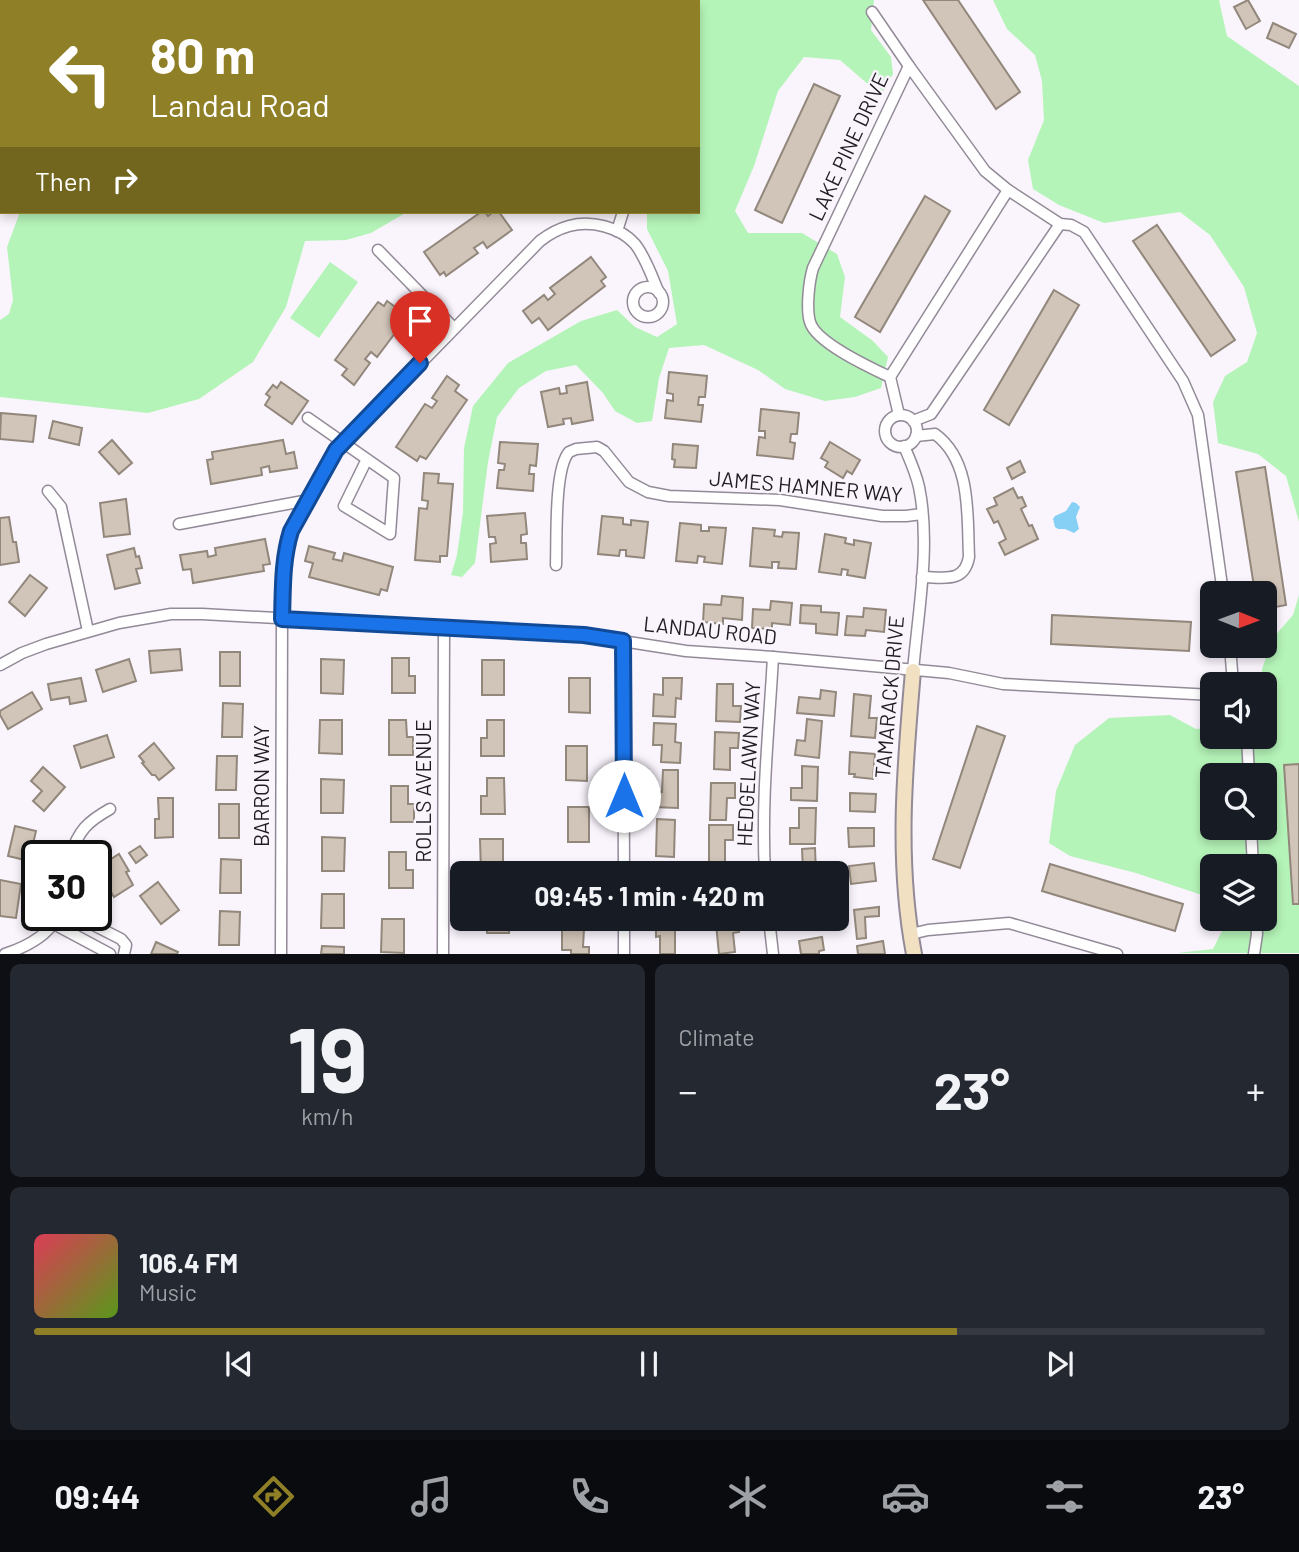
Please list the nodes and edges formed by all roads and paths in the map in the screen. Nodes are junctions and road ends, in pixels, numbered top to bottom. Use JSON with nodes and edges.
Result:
{"nodes":[{"id":1,"x":872,"y":12,"type":"dead end"},
{"id":2,"x":909,"y":66,"type":"junction"},
{"id":3,"x":1008,"y":190,"type":"junction"},
{"id":4,"x":622,"y":214,"type":"edge"},
{"id":5,"x":1060,"y":224,"type":"junction"},
{"id":6,"x":617,"y":231,"type":"junction"},
{"id":7,"x":378,"y":250,"type":"dead end"},
{"id":8,"x":659,"y":293,"type":"dead end"},
{"id":9,"x":454,"y":328,"type":"junction"},
{"id":10,"x":890,"y":377,"type":"junction"},
{"id":11,"x":899,"y":415,"type":"junction"},
{"id":12,"x":308,"y":418,"type":"dead end"},
{"id":13,"x":913,"y":421,"type":"junction"},
{"id":14,"x":916,"y":436,"type":"junction"},
{"id":15,"x":343,"y":443,"type":"junction"},
{"id":16,"x":904,"y":446,"type":"junction"},
{"id":17,"x":367,"y":459,"type":"junction"},
{"id":18,"x":48,"y":491,"type":"dead end"},
{"id":19,"x":309,"y":499,"type":"junction"},
{"id":20,"x":922,"y":514,"type":"junction"},
{"id":21,"x":179,"y":524,"type":"dead end"},
{"id":22,"x":556,"y":565,"type":"dead end"},
{"id":23,"x":922,"y":577,"type":"junction"},
{"id":24,"x":1221,"y":581,"type":"edge"},
{"id":25,"x":282,"y":619,"type":"junction"},
{"id":26,"x":444,"y":628,"type":"junction"},
{"id":27,"x":88,"y":631,"type":"junction"},
{"id":28,"x":623,"y":641,"type":"junction"},
{"id":29,"x":773,"y":657,"type":"junction"},
{"id":30,"x":0,"y":665,"type":"edge"},
{"id":31,"x":913,"y":671,"type":"junction"},
{"id":32,"x":1200,"y":694,"type":"edge"},
{"id":33,"x":110,"y":809,"type":"dead end"},
{"id":34,"x":77,"y":840,"type":"edge"},
{"id":35,"x":624,"y":861,"type":"edge"},
{"id":36,"x":764,"y":861,"type":"edge"},
{"id":37,"x":47,"y":931,"type":"edge"},
{"id":38,"x":73,"y":931,"type":"edge"},
{"id":39,"x":105,"y":931,"type":"edge"},
{"id":40,"x":624,"y":931,"type":"edge"},
{"id":41,"x":770,"y":931,"type":"edge"},
{"id":42,"x":1257,"y":931,"type":"edge"},
{"id":43,"x":911,"y":934,"type":"junction"},
{"id":44,"x":5,"y":954,"type":"edge"},
{"id":45,"x":110,"y":954,"type":"edge"},
{"id":46,"x":124,"y":954,"type":"edge"},
{"id":47,"x":281,"y":954,"type":"edge"},
{"id":48,"x":443,"y":954,"type":"edge"},
{"id":49,"x":624,"y":954,"type":"edge"},
{"id":50,"x":773,"y":954,"type":"edge"},
{"id":51,"x":914,"y":954,"type":"edge"},
{"id":52,"x":1117,"y":954,"type":"edge"},
{"id":53,"x":1254,"y":954,"type":"edge"}],
"edges":[{"from":1,"to":2,"type":"street"},
{"from":2,"to":3,"type":"street","name":"LAKE PINE DRIVE"},
{"from":2,"to":10,"type":"street","name":"LAKE PINE DRIVE"},
{"from":3,"to":5,"type":"street","name":"LAKE PINE DRIVE"},
{"from":3,"to":10,"type":"street"},
{"from":4,"to":6,"type":"street"},
{"from":5,"to":13,"type":"street"},
{"from":5,"to":24,"type":"street"},
{"from":6,"to":8,"type":"street"},
{"from":6,"to":9,"type":"street","name":"BARRON WAY"},
{"from":7,"to":9,"type":"street"},
{"from":9,"to":15,"type":"street","name":"BARRON WAY"},
{"from":10,"to":11,"type":"street"},
{"from":11,"to":13,"type":"street"},
{"from":11,"to":16,"type":"street"},
{"from":12,"to":15,"type":"street"},
{"from":13,"to":14,"type":"street"},
{"from":14,"to":16,"type":"street"},
{"from":14,"to":23,"type":"street"},
{"from":15,"to":17,"type":"street"},
{"from":15,"to":19,"type":"street","name":"BARRON WAY"},
{"from":16,"to":20,"type":"street","name":"TAMARACK DRIVE"},
{"from":17,"to":17,"type":"street"},
{"from":18,"to":27,"type":"street"},
{"from":19,"to":21,"type":"street"},
{"from":19,"to":25,"type":"street","name":"BARRON WAY"},
{"from":20,"to":22,"type":"street","name":"JAMES HAMNER WAY"},
{"from":20,"to":23,"type":"street","name":"TAMARACK DRIVE"},
{"from":23,"to":31,"type":"street","name":"TAMARACK DRIVE"},
{"from":25,"to":26,"type":"street","name":"LANDAU ROAD"},
{"from":25,"to":27,"type":"street","name":"LANDAU ROAD"},
{"from":25,"to":47,"type":"street","name":"BARRON WAY"},
{"from":26,"to":28,"type":"street","name":"LANDAU ROAD"},
{"from":26,"to":48,"type":"street","name":"ROLLS AVENUE"},
{"from":27,"to":30,"type":"street","name":"LANDAU ROAD"},
{"from":28,"to":29,"type":"street","name":"LANDAU ROAD"},
{"from":28,"to":35,"type":"street"},
{"from":29,"to":31,"type":"street","name":"LANDAU ROAD"},
{"from":29,"to":36,"type":"street","name":"HEDGELAWN WAY"},
{"from":31,"to":32,"type":"street","name":"LANDAU ROAD"},
{"from":31,"to":43,"type":"street","name":"TAMARACK DRIVE"},
{"from":33,"to":34,"type":"street"},
{"from":37,"to":44,"type":"street"},
{"from":38,"to":45,"type":"street"},
{"from":39,"to":46,"type":"street"},
{"from":40,"to":49,"type":"street"},
{"from":41,"to":50,"type":"street"},
{"from":42,"to":53,"type":"street"},
{"from":43,"to":51,"type":"street","name":"TAMARACK DRIVE"},
{"from":43,"to":52,"type":"street"}]}
